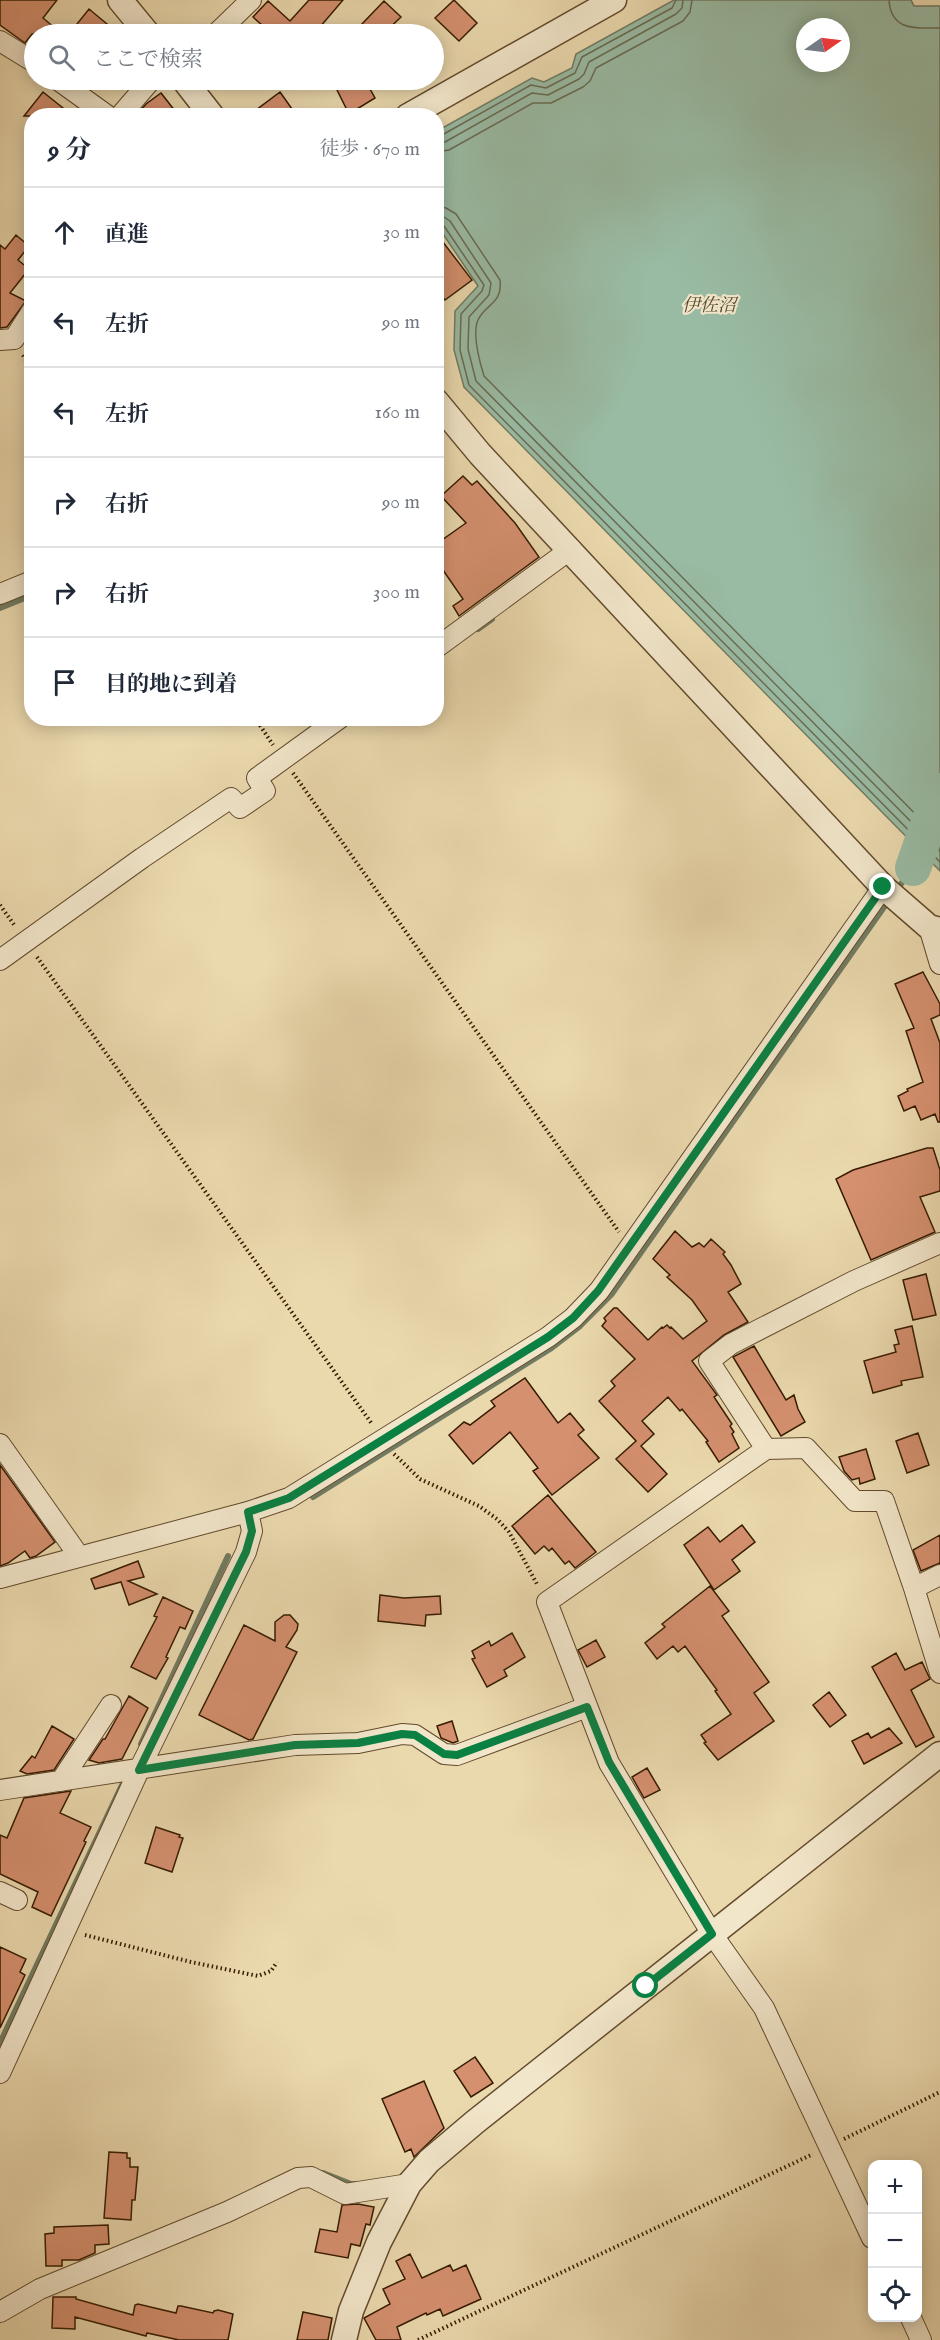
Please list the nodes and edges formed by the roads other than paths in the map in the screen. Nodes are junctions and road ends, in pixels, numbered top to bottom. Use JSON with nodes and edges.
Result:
{"nodes":[{"id":1,"x":120,"y":0,"type":"edge"},
{"id":2,"x":251,"y":0,"type":"edge"},
{"id":3,"x":614,"y":0,"type":"edge"},
{"id":4,"x":140,"y":24,"type":"edge"},
{"id":5,"x":226,"y":24,"type":"edge"},
{"id":6,"x":0,"y":41,"type":"edge"},
{"id":7,"x":24,"y":56,"type":"edge"},
{"id":8,"x":72,"y":90,"type":"edge"},
{"id":9,"x":142,"y":90,"type":"edge"},
{"id":10,"x":192,"y":90,"type":"edge"},
{"id":11,"x":97,"y":108,"type":"edge"},
{"id":12,"x":127,"y":108,"type":"edge"},
{"id":13,"x":206,"y":108,"type":"edge"},
{"id":14,"x":422,"y":108,"type":"edge"},
{"id":15,"x":24,"y":323,"type":"edge"},
{"id":16,"x":0,"y":340,"type":"edge"},
{"id":17,"x":444,"y":411,"type":"edge"},
{"id":18,"x":570,"y":549,"type":"junction"},
{"id":19,"x":24,"y":584,"type":"edge"},
{"id":20,"x":0,"y":594,"type":"edge"},
{"id":21,"x":444,"y":642,"type":"edge"},
{"id":22,"x":329,"y":726,"type":"edge"},
{"id":23,"x":883,"y":887,"type":"junction"},
{"id":24,"x":934,"y":928,"type":"edge"},
{"id":25,"x":0,"y":960,"type":"edge"},
{"id":26,"x":940,"y":964,"type":"edge"},
{"id":27,"x":940,"y":1243,"type":"edge"},
{"id":28,"x":0,"y":1444,"type":"edge"},
{"id":29,"x":766,"y":1449,"type":"junction"},
{"id":30,"x":248,"y":1512,"type":"junction"},
{"id":31,"x":79,"y":1556,"type":"junction"},
{"id":32,"x":940,"y":1575,"type":"edge"},
{"id":33,"x":0,"y":1578,"type":"edge"},
{"id":34,"x":914,"y":1588,"type":"junction"},
{"id":35,"x":940,"y":1674,"type":"edge"},
{"id":36,"x":111,"y":1705,"type":"dead end"},
{"id":37,"x":587,"y":1707,"type":"junction"},
{"id":38,"x":940,"y":1754,"type":"edge"},
{"id":39,"x":139,"y":1770,"type":"junction"},
{"id":40,"x":61,"y":1781,"type":"junction"},
{"id":41,"x":1,"y":1792,"type":"edge"},
{"id":42,"x":712,"y":1934,"type":"junction"},
{"id":43,"x":4,"y":2046,"type":"edge"},
{"id":44,"x":0,"y":2073,"type":"edge"},
{"id":45,"x":409,"y":2184,"type":"junction"},
{"id":46,"x":868,"y":2228,"type":"edge"},
{"id":47,"x":0,"y":2312,"type":"edge"},
{"id":48,"x":913,"y":2322,"type":"edge"},
{"id":49,"x":344,"y":2340,"type":"edge"},
{"id":50,"x":921,"y":2340,"type":"edge"}],
"edges":[{"from":1,"to":4,"type":"street"},
{"from":2,"to":5,"type":"street"},
{"from":3,"to":14,"type":"street"},
{"from":6,"to":7,"type":"street"},
{"from":8,"to":11,"type":"street"},
{"from":9,"to":12,"type":"street"},
{"from":10,"to":13,"type":"street"},
{"from":15,"to":16,"type":"street"},
{"from":17,"to":18,"type":"street"},
{"from":18,"to":21,"type":"street"},
{"from":18,"to":23,"type":"street"},
{"from":19,"to":20,"type":"street"},
{"from":22,"to":25,"type":"street"},
{"from":23,"to":24,"type":"street"},
{"from":23,"to":30,"type":"street"},
{"from":24,"to":26,"type":"street"},
{"from":27,"to":29,"type":"street"},
{"from":28,"to":31,"type":"street"},
{"from":29,"to":34,"type":"street"},
{"from":29,"to":37,"type":"street"},
{"from":30,"to":31,"type":"street"},
{"from":30,"to":39,"type":"street"},
{"from":31,"to":33,"type":"street"},
{"from":32,"to":34,"type":"street"},
{"from":34,"to":35,"type":"street"},
{"from":36,"to":40,"type":"street"},
{"from":37,"to":39,"type":"street"},
{"from":37,"to":42,"type":"street"},
{"from":38,"to":42,"type":"street"},
{"from":39,"to":40,"type":"street"},
{"from":39,"to":43,"type":"street"},
{"from":40,"to":41,"type":"street"},
{"from":42,"to":45,"type":"street"},
{"from":42,"to":46,"type":"street"},
{"from":43,"to":44,"type":"street"},
{"from":45,"to":47,"type":"street"},
{"from":45,"to":49,"type":"street"},
{"from":48,"to":50,"type":"street"}]}
